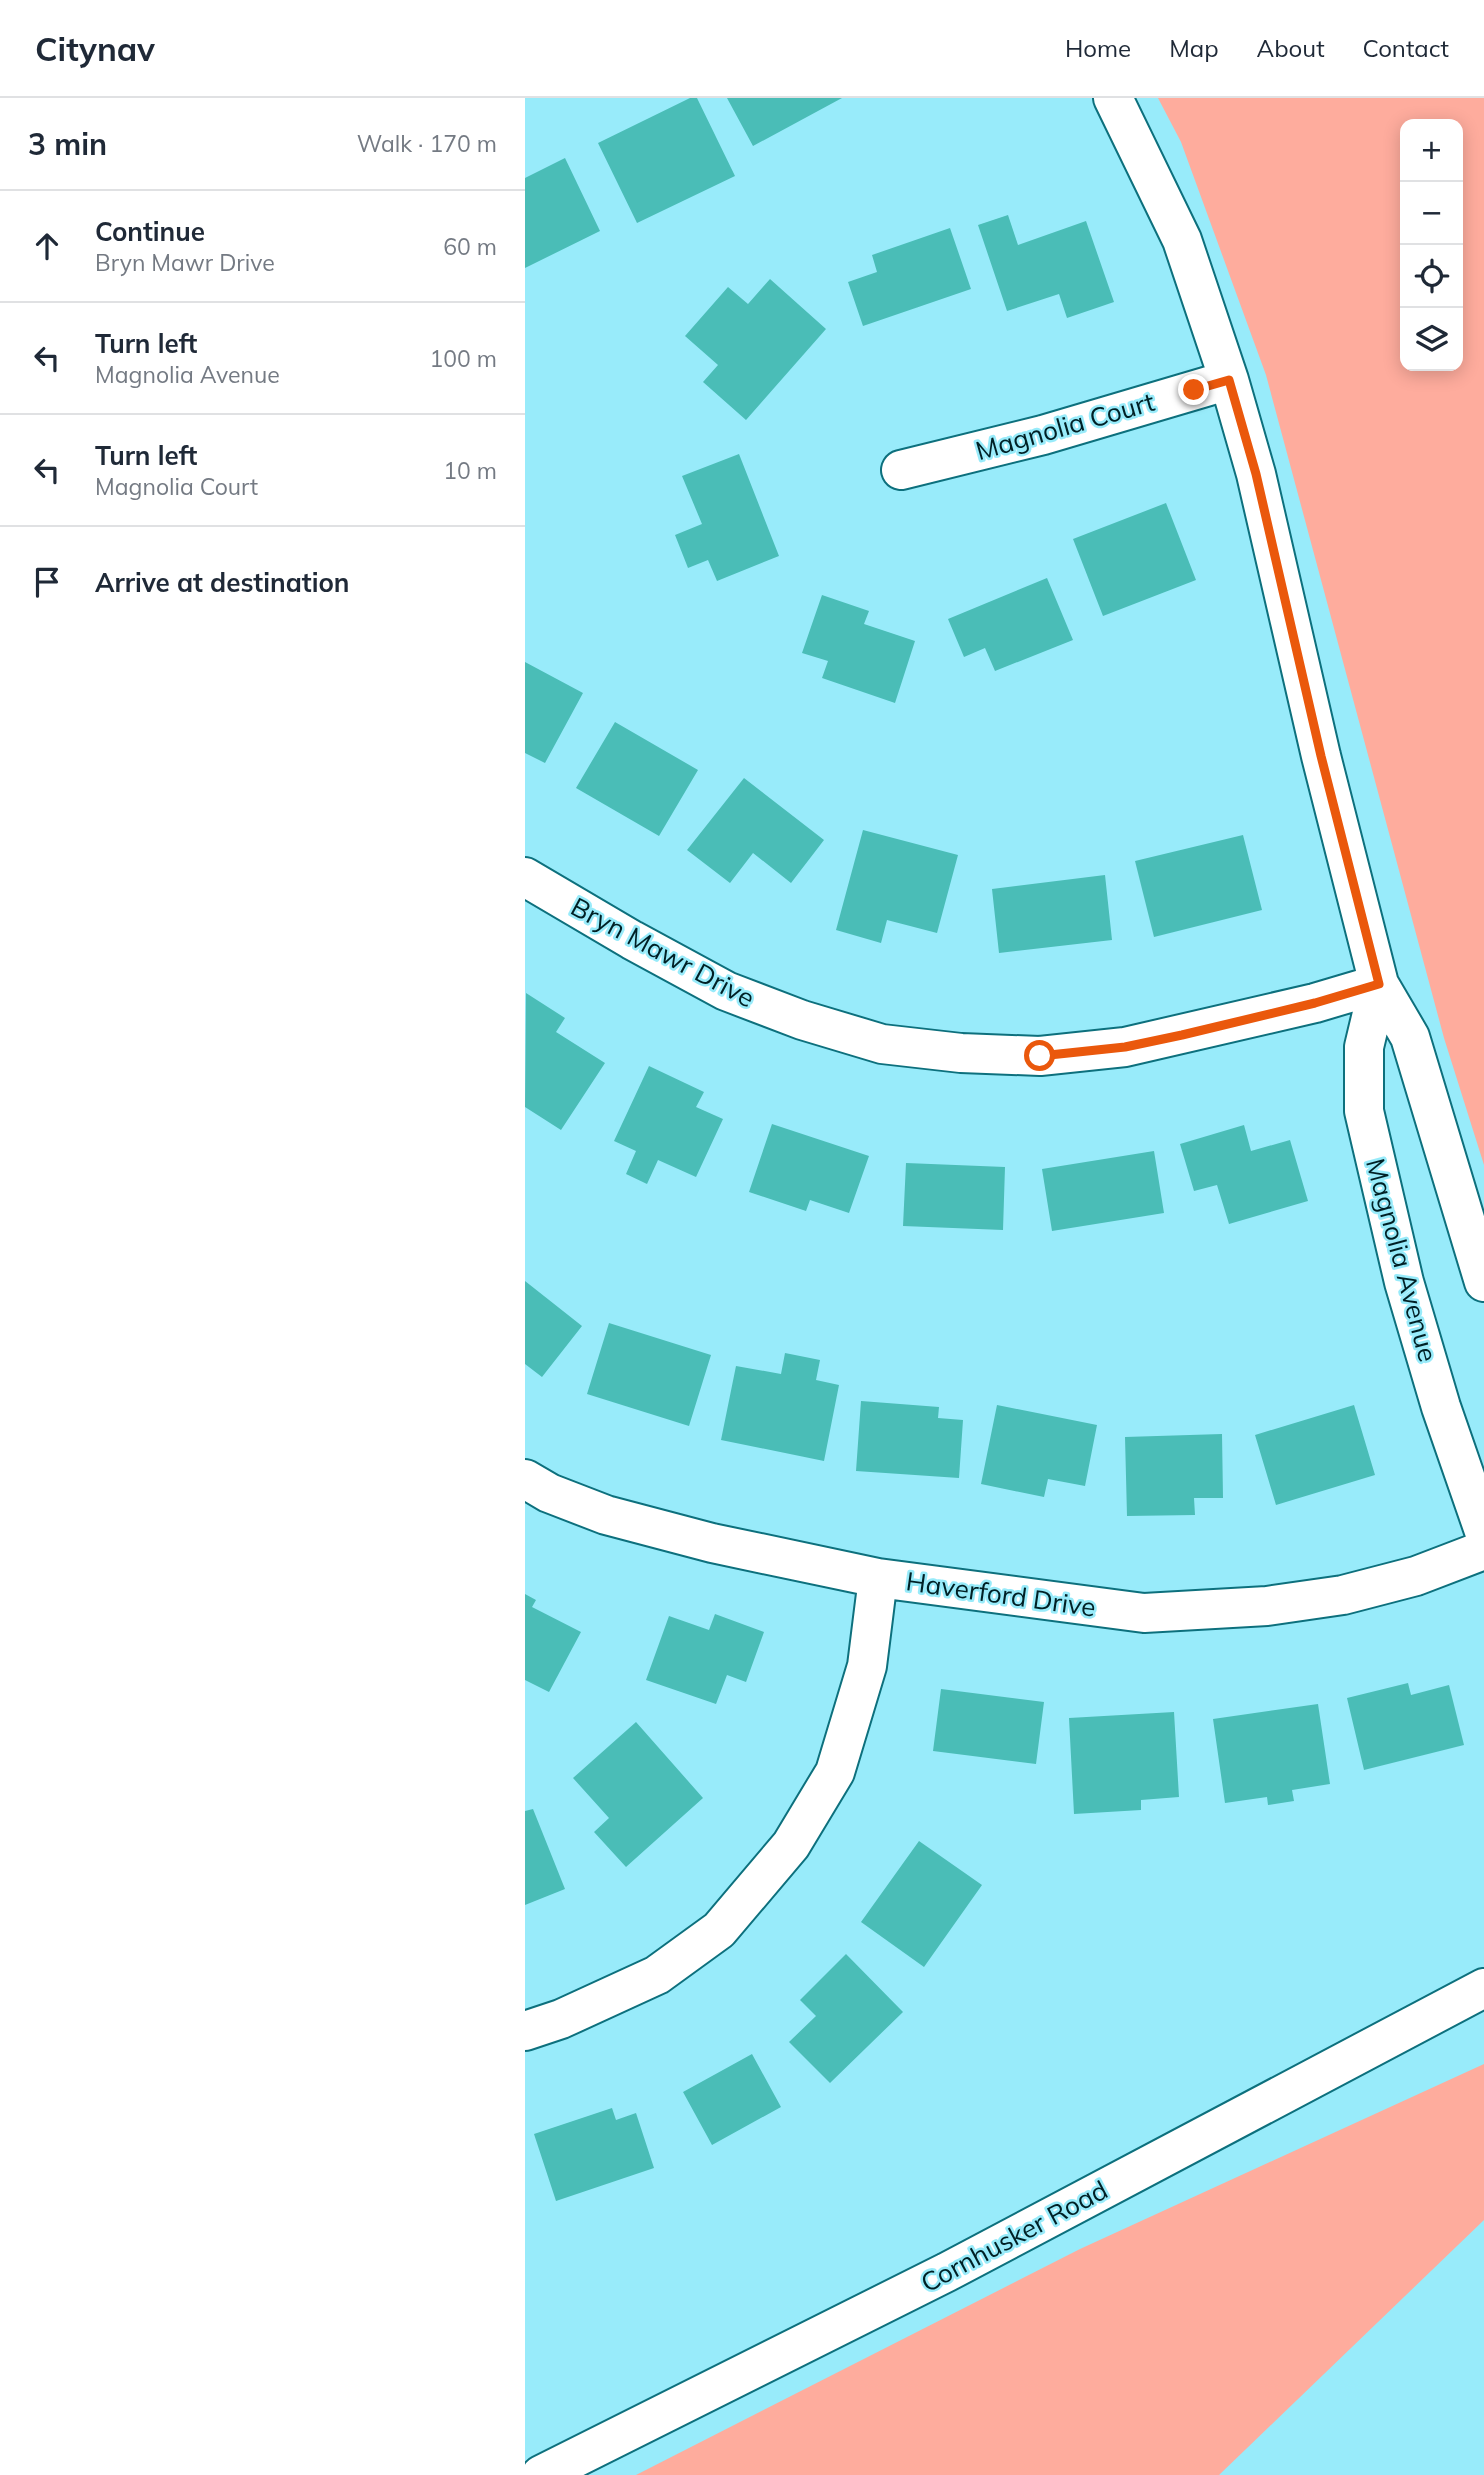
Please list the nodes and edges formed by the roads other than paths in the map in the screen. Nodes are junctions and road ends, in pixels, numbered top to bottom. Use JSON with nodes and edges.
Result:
{"nodes":[{"id":1,"x":1113,"y":98,"type":"edge"},
{"id":2,"x":1229,"y":380,"type":"junction"},
{"id":3,"x":901,"y":470,"type":"dead end"},
{"id":4,"x":525,"y":877,"type":"edge"},
{"id":5,"x":1379,"y":984,"type":"junction"},
{"id":6,"x":1484,"y":1282,"type":"edge"},
{"id":7,"x":525,"y":1479,"type":"edge"},
{"id":8,"x":1484,"y":1531,"type":"edge"},
{"id":9,"x":1484,"y":1550,"type":"edge"},
{"id":10,"x":878,"y":1578,"type":"junction"},
{"id":11,"x":1484,"y":1988,"type":"edge"},
{"id":12,"x":525,"y":2031,"type":"edge"},
{"id":13,"x":541,"y":2475,"type":"edge"}],
"edges":[{"from":1,"to":2,"type":"street","name":"Magnolia Avenue"},
{"from":2,"to":3,"type":"street","name":"Magnolia Court"},
{"from":2,"to":5,"type":"street","name":"Magnolia Avenue"},
{"from":4,"to":5,"type":"street","name":"Bryn Mawr Drive"},
{"from":5,"to":6,"type":"street","name":"Magnolia Avenue"},
{"from":5,"to":8,"type":"street","name":"Magnolia Avenue"},
{"from":7,"to":10,"type":"street","name":"Haverford Drive"},
{"from":9,"to":10,"type":"street","name":"Haverford Drive"},
{"from":10,"to":12,"type":"street"},
{"from":11,"to":13,"type":"street","name":"Cornhusker Road"}]}
